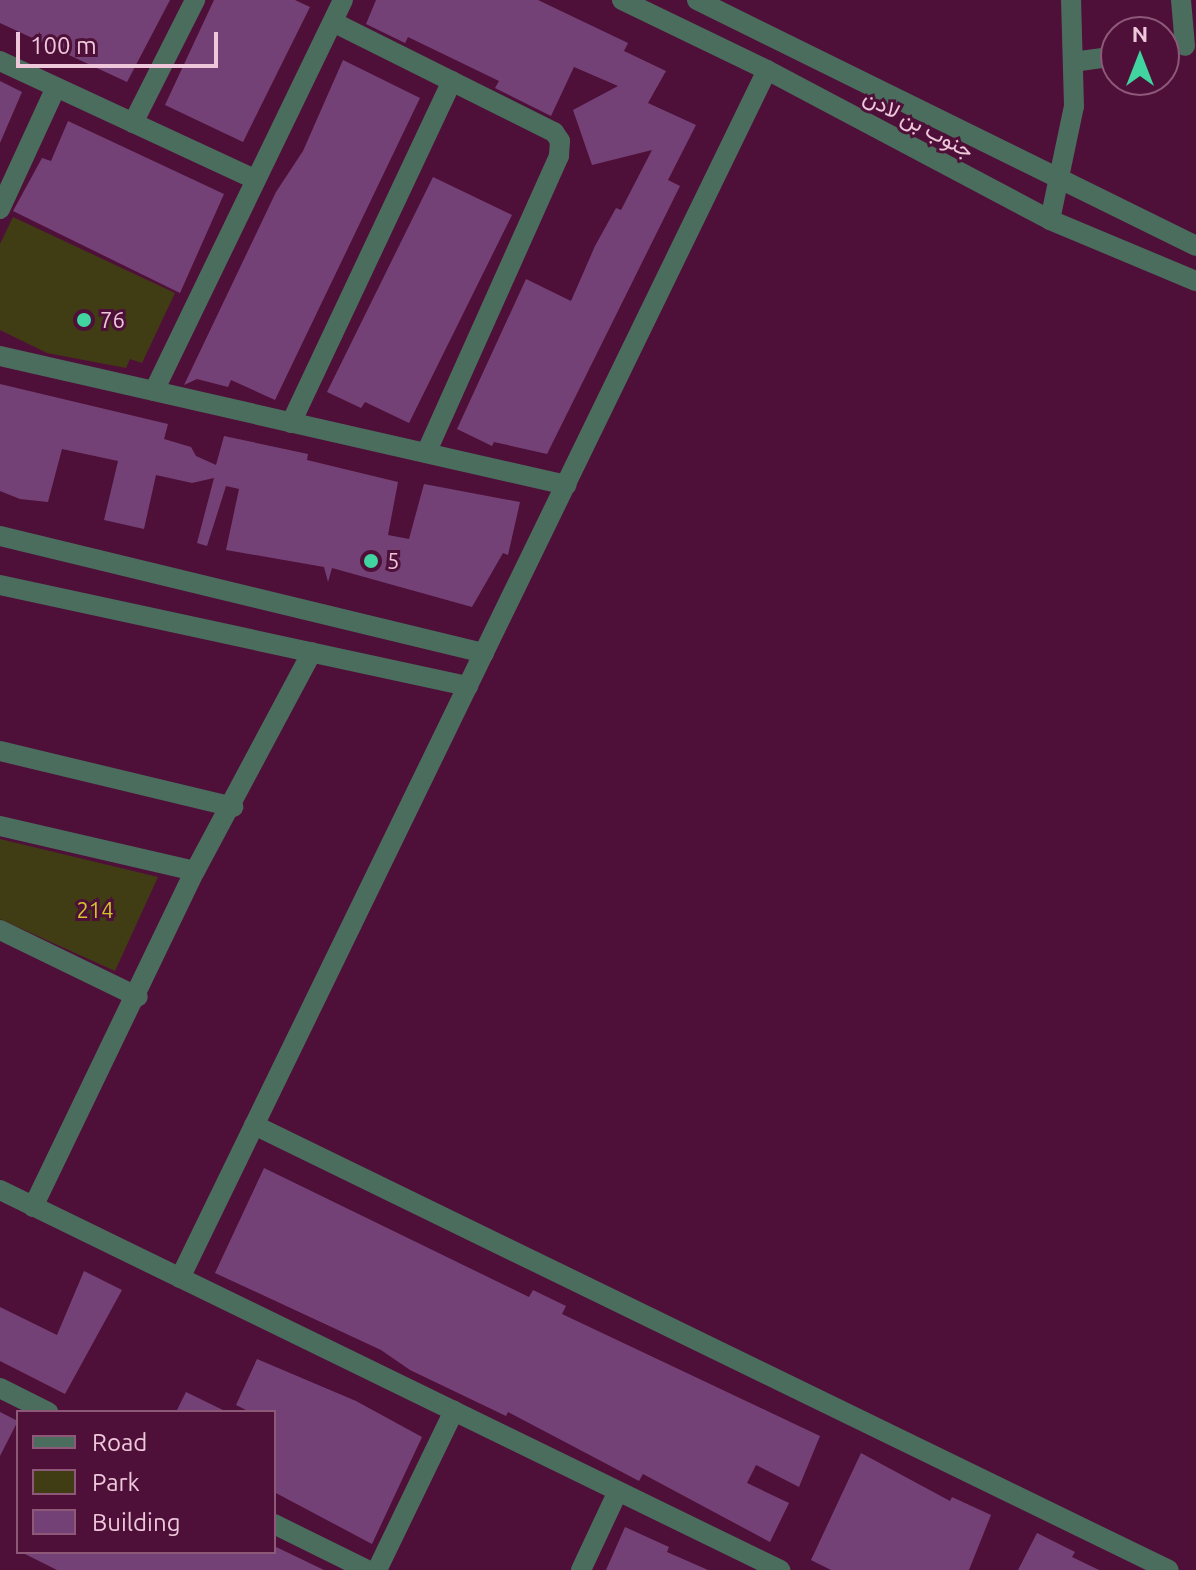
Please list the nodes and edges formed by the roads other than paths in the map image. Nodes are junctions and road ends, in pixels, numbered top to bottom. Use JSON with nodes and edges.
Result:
{"nodes":[{"id":1,"x":195,"y":0,"type":"edge"},
{"id":2,"x":343,"y":0,"type":"edge"},
{"id":3,"x":622,"y":0,"type":"edge"},
{"id":4,"x":697,"y":0,"type":"edge"},
{"id":5,"x":1071,"y":0,"type":"edge"},
{"id":6,"x":1181,"y":0,"type":"edge"},
{"id":7,"x":333,"y":22,"type":"junction"},
{"id":8,"x":1191,"y":46,"type":"edge"},
{"id":9,"x":1100,"y":58,"type":"edge"},
{"id":10,"x":0,"y":61,"type":"edge"},
{"id":11,"x":1073,"y":62,"type":"junction"},
{"id":12,"x":767,"y":70,"type":"junction"},
{"id":13,"x":452,"y":81,"type":"junction"},
{"id":14,"x":56,"y":87,"type":"junction"},
{"id":15,"x":133,"y":123,"type":"junction"},
{"id":16,"x":1059,"y":179,"type":"junction"},
{"id":17,"x":256,"y":180,"type":"junction"},
{"id":18,"x":0,"y":209,"type":"edge"},
{"id":19,"x":1050,"y":220,"type":"junction"},
{"id":20,"x":1196,"y":246,"type":"edge"},
{"id":21,"x":1196,"y":281,"type":"edge"},
{"id":22,"x":0,"y":356,"type":"edge"},
{"id":23,"x":154,"y":391,"type":"junction"},
{"id":24,"x":291,"y":423,"type":"junction"},
{"id":25,"x":426,"y":453,"type":"junction"},
{"id":26,"x":566,"y":485,"type":"junction"},
{"id":27,"x":0,"y":536,"type":"edge"},
{"id":28,"x":0,"y":585,"type":"edge"},
{"id":29,"x":312,"y":652,"type":"junction"},
{"id":30,"x":484,"y":653,"type":"junction"},
{"id":31,"x":468,"y":686,"type":"junction"},
{"id":32,"x":0,"y":751,"type":"edge"},
{"id":33,"x":233,"y":807,"type":"junction"},
{"id":34,"x":0,"y":826,"type":"edge"},
{"id":35,"x":195,"y":871,"type":"junction"},
{"id":36,"x":0,"y":930,"type":"edge"},
{"id":37,"x":138,"y":997,"type":"junction"},
{"id":38,"x":254,"y":1125,"type":"junction"},
{"id":39,"x":0,"y":1190,"type":"edge"},
{"id":40,"x":33,"y":1207,"type":"junction"},
{"id":41,"x":180,"y":1278,"type":"junction"},
{"id":42,"x":0,"y":1388,"type":"edge"},
{"id":43,"x":44,"y":1410,"type":"edge"},
{"id":44,"x":454,"y":1411,"type":"junction"},
{"id":45,"x":618,"y":1491,"type":"junction"},
{"id":46,"x":276,"y":1525,"type":"edge"},
{"id":47,"x":367,"y":1570,"type":"edge"},
{"id":48,"x":377,"y":1570,"type":"edge"},
{"id":49,"x":581,"y":1570,"type":"edge"},
{"id":50,"x":780,"y":1570,"type":"edge"},
{"id":51,"x":1169,"y":1570,"type":"edge"}],
"edges":[{"from":1,"to":15,"type":"street"},
{"from":2,"to":7,"type":"street"},
{"from":3,"to":12,"type":"street","name":"جنوب بن لادن"},
{"from":4,"to":16,"type":"street","name":"جنوب بن لادن"},
{"from":5,"to":11,"type":"street"},
{"from":6,"to":8,"type":"street"},
{"from":7,"to":13,"type":"street"},
{"from":7,"to":17,"type":"street"},
{"from":9,"to":11,"type":"street"},
{"from":10,"to":14,"type":"street"},
{"from":11,"to":16,"type":"street"},
{"from":12,"to":19,"type":"street","name":"جنوب بن لادن"},
{"from":12,"to":26,"type":"street"},
{"from":13,"to":24,"type":"street"},
{"from":13,"to":25,"type":"street"},
{"from":14,"to":15,"type":"street"},
{"from":14,"to":18,"type":"street"},
{"from":15,"to":17,"type":"street"},
{"from":16,"to":19,"type":"street"},
{"from":16,"to":20,"type":"street","name":"جنوب بن لادن"},
{"from":17,"to":23,"type":"street"},
{"from":19,"to":21,"type":"street","name":"جنوب بن لادن"},
{"from":22,"to":23,"type":"street"},
{"from":23,"to":24,"type":"street"},
{"from":24,"to":25,"type":"street"},
{"from":25,"to":26,"type":"street"},
{"from":26,"to":30,"type":"street"},
{"from":27,"to":30,"type":"street"},
{"from":28,"to":29,"type":"street"},
{"from":29,"to":31,"type":"street"},
{"from":29,"to":33,"type":"street"},
{"from":30,"to":31,"type":"street"},
{"from":31,"to":38,"type":"street"},
{"from":32,"to":33,"type":"street"},
{"from":33,"to":35,"type":"street"},
{"from":34,"to":35,"type":"street"},
{"from":35,"to":37,"type":"street"},
{"from":36,"to":37,"type":"street"},
{"from":37,"to":40,"type":"street"},
{"from":38,"to":41,"type":"street"},
{"from":38,"to":51,"type":"street"},
{"from":39,"to":40,"type":"street"},
{"from":40,"to":41,"type":"street"},
{"from":41,"to":44,"type":"street"},
{"from":42,"to":43,"type":"street"},
{"from":44,"to":45,"type":"street"},
{"from":44,"to":48,"type":"street"},
{"from":45,"to":49,"type":"street"},
{"from":45,"to":50,"type":"street"},
{"from":46,"to":47,"type":"street"}]}
